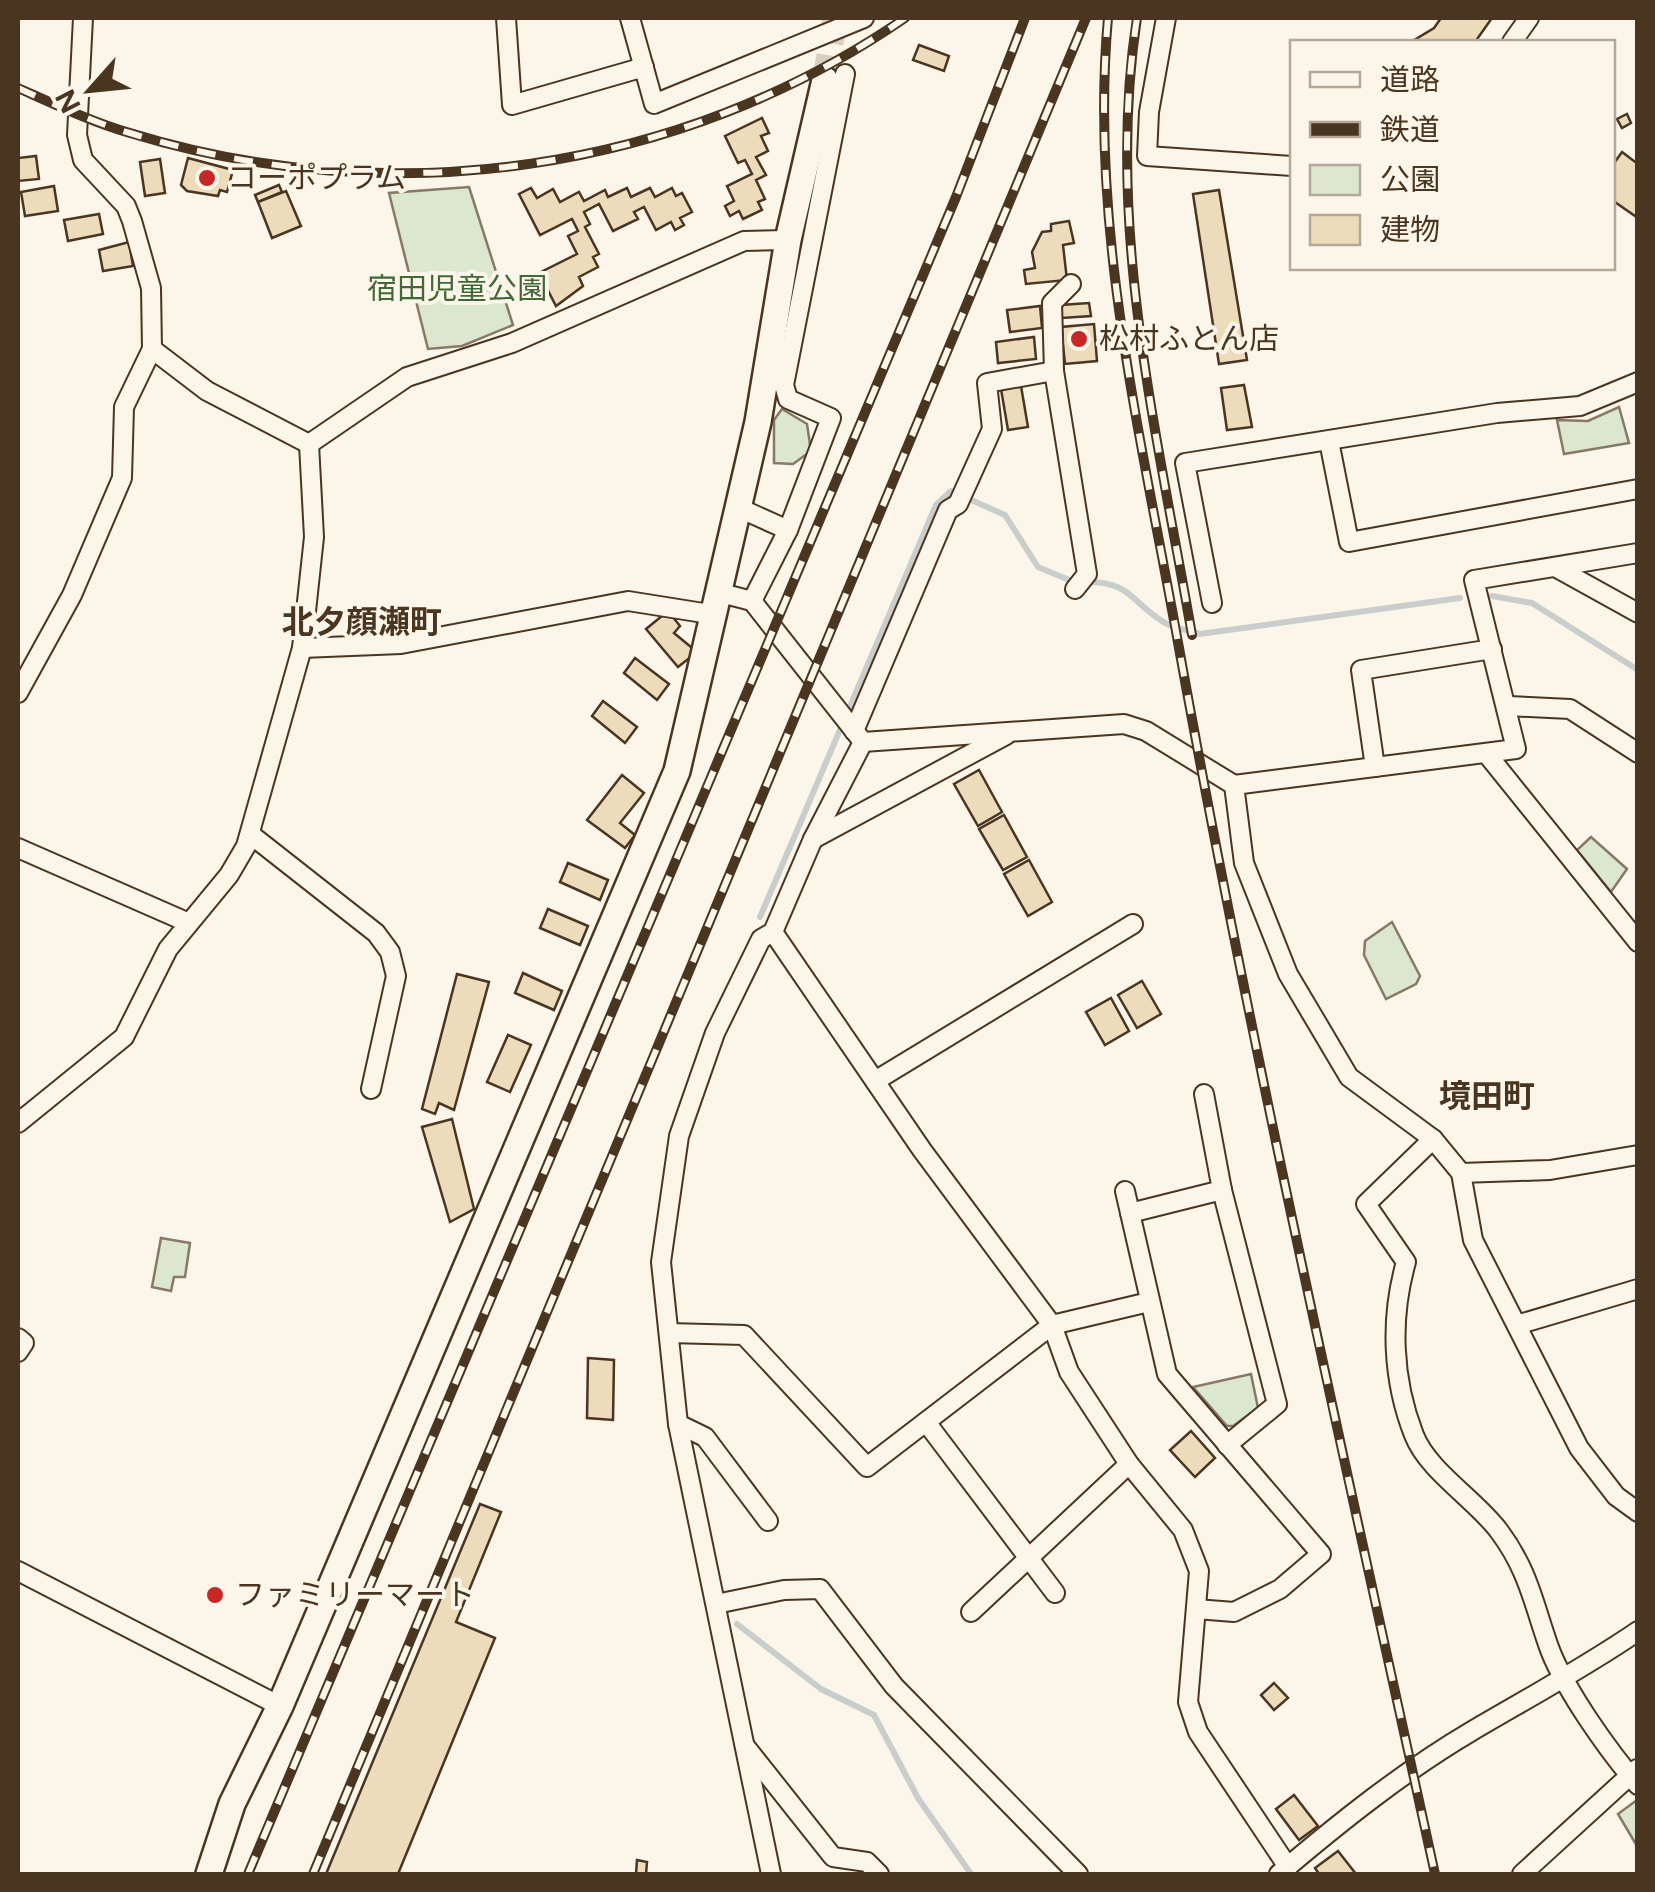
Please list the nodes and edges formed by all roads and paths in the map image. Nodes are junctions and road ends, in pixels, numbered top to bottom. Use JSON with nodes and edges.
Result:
{"nodes":[{"id":1,"x":83,"y":18,"type":"edge"},
{"id":2,"x":506,"y":18,"type":"edge"},
{"id":3,"x":630,"y":18,"type":"edge"},
{"id":4,"x":864,"y":18,"type":"edge"},
{"id":5,"x":1166,"y":18,"type":"edge"},
{"id":6,"x":1529,"y":18,"type":"edge"},
{"id":7,"x":1513,"y":40,"type":"edge"},
{"id":8,"x":644,"y":67,"type":"junction"},
{"id":9,"x":835,"y":77,"type":"joint"},
{"id":10,"x":1290,"y":166,"type":"edge"},
{"id":11,"x":788,"y":240,"type":"junction"},
{"id":12,"x":1071,"y":284,"type":"dead end"},
{"id":13,"x":152,"y":348,"type":"junction"},
{"id":14,"x":1054,"y":372,"type":"junction"},
{"id":15,"x":1638,"y":382,"type":"edge"},
{"id":16,"x":1328,"y":441,"type":"junction"},
{"id":17,"x":309,"y":444,"type":"junction"},
{"id":18,"x":1638,"y":489,"type":"edge"},
{"id":19,"x":739,"y":508,"type":"junction"},
{"id":20,"x":788,"y":530,"type":"junction"},
{"id":21,"x":1638,"y":552,"type":"edge"},
{"id":22,"x":1555,"y":567,"type":"junction"},
{"id":23,"x":1081,"y":582,"type":"dead end"},
{"id":24,"x":752,"y":601,"type":"junction"},
{"id":25,"x":1212,"y":603,"type":"dead end"},
{"id":26,"x":719,"y":604,"type":"junction"},
{"id":27,"x":1638,"y":613,"type":"edge"},
{"id":28,"x":302,"y":648,"type":"junction"},
{"id":29,"x":1492,"y":648,"type":"junction"},
{"id":30,"x":18,"y":693,"type":"edge"},
{"id":31,"x":1508,"y":706,"type":"junction"},
{"id":32,"x":1013,"y":731,"type":"junction"},
{"id":33,"x":859,"y":736,"type":"junction"},
{"id":34,"x":1486,"y":752,"type":"junction"},
{"id":35,"x":1638,"y":753,"type":"edge"},
{"id":36,"x":1376,"y":767,"type":"junction"},
{"id":37,"x":1234,"y":786,"type":"junction"},
{"id":38,"x":250,"y":834,"type":"junction"},
{"id":39,"x":813,"y":839,"type":"junction"},
{"id":40,"x":18,"y":848,"type":"edge"},
{"id":41,"x":189,"y":923,"type":"junction"},
{"id":42,"x":1133,"y":924,"type":"dead end"},
{"id":43,"x":773,"y":932,"type":"junction"},
{"id":44,"x":1638,"y":942,"type":"edge"},
{"id":45,"x":875,"y":1081,"type":"junction"},
{"id":46,"x":370,"y":1089,"type":"dead end"},
{"id":47,"x":1204,"y":1094,"type":"dead end"},
{"id":48,"x":18,"y":1123,"type":"edge"},
{"id":49,"x":1434,"y":1139,"type":"junction"},
{"id":50,"x":1638,"y":1155,"type":"edge"},
{"id":51,"x":1460,"y":1173,"type":"junction"},
{"id":52,"x":1222,"y":1190,"type":"junction"},
{"id":53,"x":1126,"y":1191,"type":"dead end"},
{"id":54,"x":1130,"y":1214,"type":"junction"},
{"id":55,"x":1638,"y":1289,"type":"edge"},
{"id":56,"x":1149,"y":1302,"type":"junction"},
{"id":57,"x":1520,"y":1324,"type":"junction"},
{"id":58,"x":1052,"y":1325,"type":"junction"},
{"id":59,"x":669,"y":1333,"type":"junction"},
{"id":60,"x":18,"y":1338,"type":"edge"},
{"id":61,"x":18,"y":1352,"type":"edge"},
{"id":62,"x":926,"y":1422,"type":"junction"},
{"id":63,"x":678,"y":1424,"type":"junction"},
{"id":64,"x":1227,"y":1445,"type":"junction"},
{"id":65,"x":1129,"y":1464,"type":"junction"},
{"id":66,"x":1638,"y":1512,"type":"edge"},
{"id":67,"x":768,"y":1522,"type":"dead end"},
{"id":68,"x":1029,"y":1555,"type":"junction"},
{"id":69,"x":18,"y":1571,"type":"edge"},
{"id":70,"x":1056,"y":1593,"type":"dead end"},
{"id":71,"x":716,"y":1604,"type":"junction"},
{"id":72,"x":1196,"y":1609,"type":"junction"},
{"id":73,"x":971,"y":1612,"type":"dead end"},
{"id":74,"x":1638,"y":1631,"type":"edge"},
{"id":75,"x":1566,"y":1680,"type":"junction"},
{"id":76,"x":280,"y":1706,"type":"junction"},
{"id":77,"x":745,"y":1746,"type":"junction"},
{"id":78,"x":1635,"y":1777,"type":"edge"},
{"id":79,"x":1293,"y":1869,"type":"edge"},
{"id":80,"x":209,"y":1874,"type":"edge"},
{"id":81,"x":770,"y":1874,"type":"edge"},
{"id":82,"x":878,"y":1874,"type":"edge"},
{"id":83,"x":1078,"y":1874,"type":"edge"},
{"id":84,"x":1522,"y":1874,"type":"edge"}],
"edges":[{"from":1,"to":13,"type":"street"},
{"from":2,"to":8,"type":"street"},
{"from":3,"to":8,"type":"street"},
{"from":4,"to":8,"type":"street"},
{"from":5,"to":10,"type":"street"},
{"from":6,"to":7,"type":"street"},
{"from":9,"to":11,"type":"street"},
{"from":9,"to":20,"type":"street"},
{"from":11,"to":17,"type":"street"},
{"from":11,"to":19,"type":"street"},
{"from":12,"to":14,"type":"street"},
{"from":13,"to":17,"type":"street"},
{"from":13,"to":30,"type":"street"},
{"from":14,"to":23,"type":"street"},
{"from":14,"to":33,"type":"street"},
{"from":15,"to":16,"type":"street"},
{"from":16,"to":18,"type":"street"},
{"from":16,"to":25,"type":"street"},
{"from":17,"to":28,"type":"street"},
{"from":19,"to":20,"type":"street"},
{"from":19,"to":26,"type":"street"},
{"from":20,"to":24,"type":"street"},
{"from":21,"to":22,"type":"street"},
{"from":22,"to":27,"type":"street"},
{"from":22,"to":29,"type":"street"},
{"from":24,"to":26,"type":"street"},
{"from":24,"to":33,"type":"street"},
{"from":26,"to":28,"type":"street"},
{"from":26,"to":76,"type":"street"},
{"from":28,"to":38,"type":"street"},
{"from":29,"to":31,"type":"street"},
{"from":29,"to":36,"type":"street"},
{"from":31,"to":34,"type":"street"},
{"from":31,"to":35,"type":"street"},
{"from":32,"to":33,"type":"street"},
{"from":32,"to":37,"type":"street"},
{"from":32,"to":39,"type":"street"},
{"from":33,"to":39,"type":"street"},
{"from":34,"to":36,"type":"street"},
{"from":34,"to":44,"type":"street"},
{"from":36,"to":37,"type":"street"},
{"from":37,"to":49,"type":"street"},
{"from":38,"to":41,"type":"street"},
{"from":38,"to":46,"type":"street"},
{"from":39,"to":43,"type":"street"},
{"from":40,"to":41,"type":"street"},
{"from":41,"to":48,"type":"street"},
{"from":42,"to":45,"type":"street"},
{"from":43,"to":45,"type":"street"},
{"from":43,"to":59,"type":"street"},
{"from":45,"to":58,"type":"street"},
{"from":47,"to":52,"type":"street"},
{"from":49,"to":51,"type":"street"},
{"from":49,"to":75,"type":"street"},
{"from":50,"to":51,"type":"street"},
{"from":51,"to":57,"type":"street"},
{"from":52,"to":54,"type":"street"},
{"from":52,"to":64,"type":"street"},
{"from":53,"to":54,"type":"street"},
{"from":54,"to":56,"type":"street"},
{"from":55,"to":57,"type":"street"},
{"from":56,"to":58,"type":"street"},
{"from":56,"to":64,"type":"street"},
{"from":57,"to":66,"type":"street"},
{"from":58,"to":62,"type":"street"},
{"from":58,"to":65,"type":"street"},
{"from":59,"to":62,"type":"street"},
{"from":59,"to":63,"type":"street"},
{"from":60,"to":61,"type":"street"},
{"from":62,"to":68,"type":"street"},
{"from":63,"to":67,"type":"street"},
{"from":63,"to":71,"type":"street"},
{"from":64,"to":72,"type":"street"},
{"from":65,"to":68,"type":"street"},
{"from":65,"to":72,"type":"street"},
{"from":68,"to":70,"type":"street"},
{"from":68,"to":73,"type":"street"},
{"from":69,"to":76,"type":"street"},
{"from":71,"to":77,"type":"street"},
{"from":71,"to":83,"type":"street"},
{"from":72,"to":79,"type":"street"},
{"from":74,"to":75,"type":"street"},
{"from":75,"to":78,"type":"street"},
{"from":75,"to":79,"type":"street"},
{"from":76,"to":80,"type":"street"},
{"from":77,"to":81,"type":"street"},
{"from":77,"to":82,"type":"street"},
{"from":78,"to":84,"type":"street"}]}
